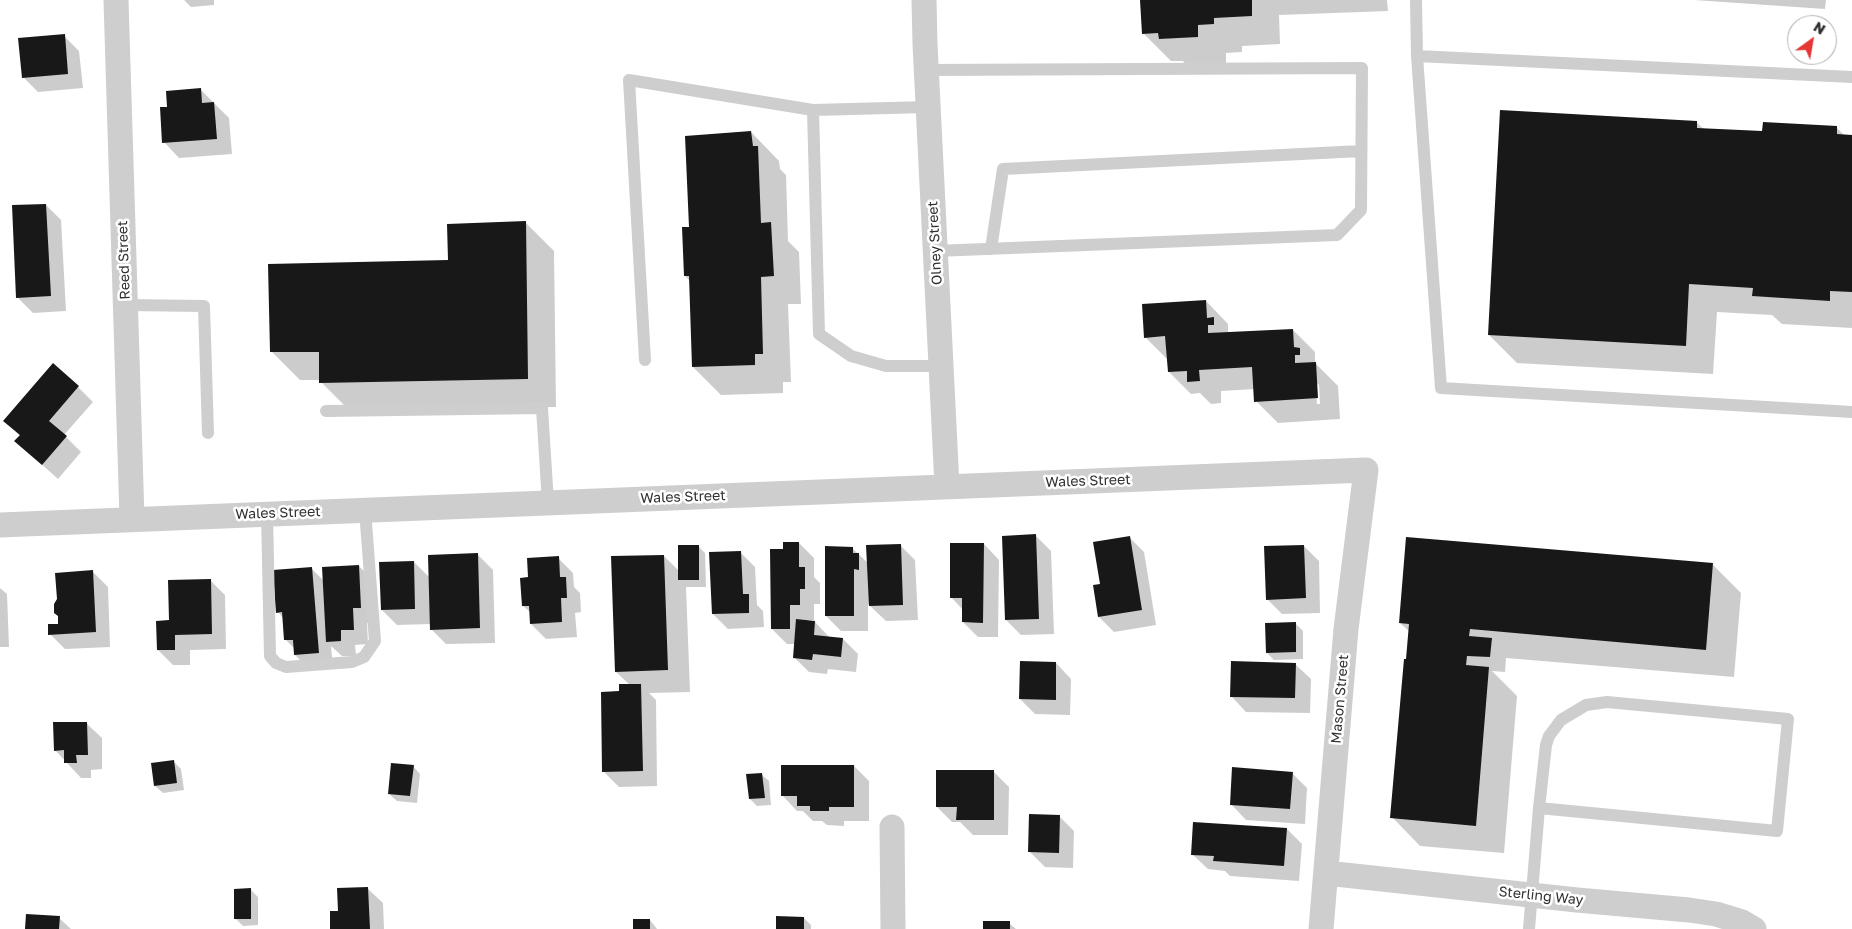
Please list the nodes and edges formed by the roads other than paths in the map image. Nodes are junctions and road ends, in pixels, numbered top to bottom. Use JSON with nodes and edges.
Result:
{"nodes":[{"id":1,"x":116,"y":0,"type":"edge"},
{"id":2,"x":924,"y":0,"type":"edge"},
{"id":3,"x":1416,"y":0,"type":"edge"},
{"id":4,"x":1417,"y":56,"type":"junction"},
{"id":5,"x":926,"y":70,"type":"junction"},
{"id":6,"x":1852,"y":78,"type":"edge"},
{"id":7,"x":928,"y":107,"type":"junction"},
{"id":8,"x":813,"y":110,"type":"junction"},
{"id":9,"x":1361,"y":151,"type":"junction"},
{"id":10,"x":991,"y":249,"type":"junction"},
{"id":11,"x":935,"y":251,"type":"junction"},
{"id":12,"x":125,"y":305,"type":"junction"},
{"id":13,"x":645,"y":360,"type":"dead end"},
{"id":14,"x":942,"y":366,"type":"junction"},
{"id":15,"x":326,"y":410,"type":"dead end"},
{"id":16,"x":1852,"y":412,"type":"edge"},
{"id":17,"x":208,"y":433,"type":"dead end"},
{"id":18,"x":1366,"y":470,"type":"joint"},
{"id":19,"x":948,"y":486,"type":"junction"},
{"id":20,"x":548,"y":503,"type":"junction"},
{"id":21,"x":365,"y":510,"type":"junction"},
{"id":22,"x":267,"y":514,"type":"junction"},
{"id":23,"x":132,"y":519,"type":"junction"},
{"id":24,"x":0,"y":524,"type":"edge"},
{"id":25,"x":1538,"y":808,"type":"junction"},
{"id":26,"x":892,"y":828,"type":"dead end"},
{"id":27,"x":1326,"y":873,"type":"junction"},
{"id":28,"x":1532,"y":895,"type":"junction"},
{"id":29,"x":893,"y":929,"type":"edge"},
{"id":30,"x":1321,"y":929,"type":"edge"},
{"id":31,"x":1529,"y":929,"type":"edge"},
{"id":32,"x":1754,"y":929,"type":"edge"}],
"edges":[{"from":1,"to":12,"type":"street","name":"Reed Street"},
{"from":2,"to":5,"type":"street","name":"Olney Street"},
{"from":3,"to":4,"type":"lane"},
{"from":4,"to":6,"type":"lane"},
{"from":4,"to":16,"type":"lane"},
{"from":5,"to":7,"type":"street","name":"Olney Street"},
{"from":5,"to":9,"type":"lane"},
{"from":7,"to":8,"type":"lane"},
{"from":7,"to":11,"type":"street","name":"Olney Street"},
{"from":8,"to":13,"type":"lane"},
{"from":8,"to":14,"type":"lane"},
{"from":9,"to":10,"type":"lane"},
{"from":9,"to":10,"type":"lane"},
{"from":10,"to":11,"type":"lane"},
{"from":11,"to":14,"type":"street","name":"Olney Street"},
{"from":12,"to":17,"type":"lane"},
{"from":12,"to":23,"type":"street","name":"Reed Street"},
{"from":14,"to":19,"type":"street","name":"Olney Street"},
{"from":15,"to":20,"type":"lane"},
{"from":18,"to":19,"type":"street","name":"Wales Street"},
{"from":18,"to":27,"type":"street","name":"Mason Street"},
{"from":19,"to":20,"type":"street","name":"Wales Street"},
{"from":20,"to":21,"type":"street","name":"Wales Street"},
{"from":21,"to":22,"type":"street","name":"Wales Street"},
{"from":21,"to":22,"type":"lane"},
{"from":22,"to":23,"type":"street","name":"Wales Street"},
{"from":23,"to":24,"type":"street","name":"Wales Street"},
{"from":25,"to":25,"type":"lane"},
{"from":25,"to":28,"type":"lane"},
{"from":26,"to":29,"type":"street"},
{"from":27,"to":28,"type":"street","name":"Sterling Way"},
{"from":27,"to":30,"type":"street","name":"Mason Street"},
{"from":28,"to":31,"type":"lane"},
{"from":28,"to":32,"type":"street","name":"Sterling Way"}]}
